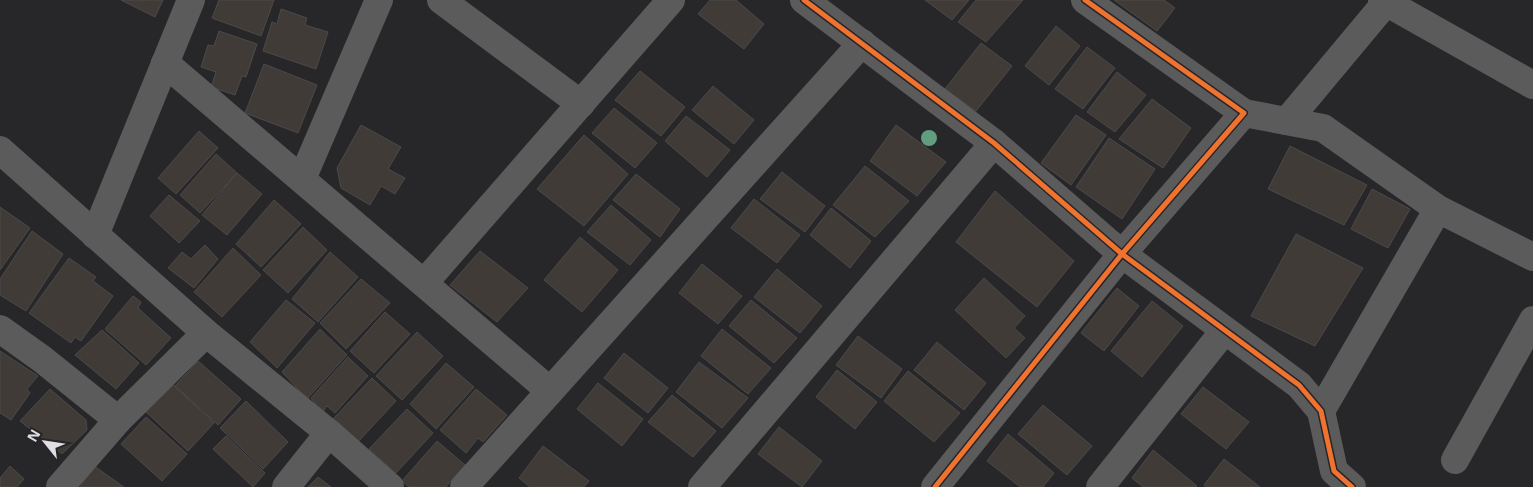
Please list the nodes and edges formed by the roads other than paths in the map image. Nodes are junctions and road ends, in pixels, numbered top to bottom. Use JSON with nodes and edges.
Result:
{"nodes":[{"id":1,"x":190,"y":0,"type":"edge"},
{"id":2,"x":379,"y":0,"type":"edge"},
{"id":3,"x":441,"y":0,"type":"edge"},
{"id":4,"x":671,"y":0,"type":"edge"},
{"id":5,"x":804,"y":0,"type":"edge"},
{"id":6,"x":1085,"y":0,"type":"edge"},
{"id":7,"x":1385,"y":1,"type":"edge"},
{"id":8,"x":862,"y":44,"type":"junction"},
{"id":9,"x":165,"y":63,"type":"junction"},
{"id":10,"x":1533,"y":85,"type":"edge"},
{"id":11,"x":581,"y":104,"type":"junction"},
{"id":12,"x":1244,"y":113,"type":"junction"},
{"id":13,"x":1287,"y":121,"type":"junction"},
{"id":14,"x":994,"y":143,"type":"junction"},
{"id":15,"x":0,"y":150,"type":"edge"},
{"id":16,"x":302,"y":179,"type":"junction"},
{"id":17,"x":1438,"y":209,"type":"junction"},
{"id":18,"x":95,"y":235,"type":"junction"},
{"id":19,"x":1122,"y":254,"type":"junction"},
{"id":20,"x":1533,"y":258,"type":"edge"},
{"id":21,"x":424,"y":283,"type":"junction"},
{"id":22,"x":1533,"y":320,"type":"edge"},
{"id":23,"x":0,"y":329,"type":"edge"},
{"id":24,"x":1224,"y":331,"type":"junction"},
{"id":25,"x":206,"y":333,"type":"junction"},
{"id":26,"x":550,"y":391,"type":"junction"},
{"id":27,"x":1321,"y":411,"type":"junction"},
{"id":28,"x":118,"y":420,"type":"junction"},
{"id":29,"x":329,"y":433,"type":"junction"},
{"id":30,"x":1455,"y":460,"type":"dead end"},
{"id":31,"x":1335,"y":482,"type":"edge"},
{"id":32,"x":60,"y":487,"type":"edge"},
{"id":33,"x":286,"y":487,"type":"edge"},
{"id":34,"x":390,"y":487,"type":"edge"},
{"id":35,"x":464,"y":487,"type":"edge"},
{"id":36,"x":702,"y":487,"type":"edge"},
{"id":37,"x":934,"y":487,"type":"edge"},
{"id":38,"x":1100,"y":487,"type":"edge"}],
"edges":[{"from":1,"to":9,"type":"street"},
{"from":2,"to":16,"type":"street"},
{"from":3,"to":11,"type":"street"},
{"from":4,"to":11,"type":"street"},
{"from":5,"to":8,"type":"street"},
{"from":6,"to":12,"type":"street"},
{"from":7,"to":10,"type":"street"},
{"from":7,"to":13,"type":"street"},
{"from":8,"to":14,"type":"street"},
{"from":8,"to":26,"type":"street"},
{"from":9,"to":16,"type":"street"},
{"from":9,"to":18,"type":"street"},
{"from":11,"to":21,"type":"street"},
{"from":12,"to":13,"type":"street"},
{"from":12,"to":19,"type":"street"},
{"from":13,"to":17,"type":"street"},
{"from":14,"to":19,"type":"street"},
{"from":14,"to":36,"type":"street"},
{"from":15,"to":18,"type":"street"},
{"from":16,"to":21,"type":"street"},
{"from":17,"to":20,"type":"street"},
{"from":17,"to":27,"type":"street"},
{"from":18,"to":25,"type":"street"},
{"from":19,"to":24,"type":"street"},
{"from":19,"to":37,"type":"street"},
{"from":21,"to":26,"type":"street"},
{"from":22,"to":30,"type":"street"},
{"from":23,"to":28,"type":"street"},
{"from":24,"to":27,"type":"street"},
{"from":24,"to":38,"type":"street"},
{"from":25,"to":28,"type":"street"},
{"from":25,"to":29,"type":"street"},
{"from":26,"to":35,"type":"street"},
{"from":27,"to":31,"type":"street"},
{"from":28,"to":32,"type":"street"},
{"from":29,"to":33,"type":"street"},
{"from":29,"to":34,"type":"street"}]}
